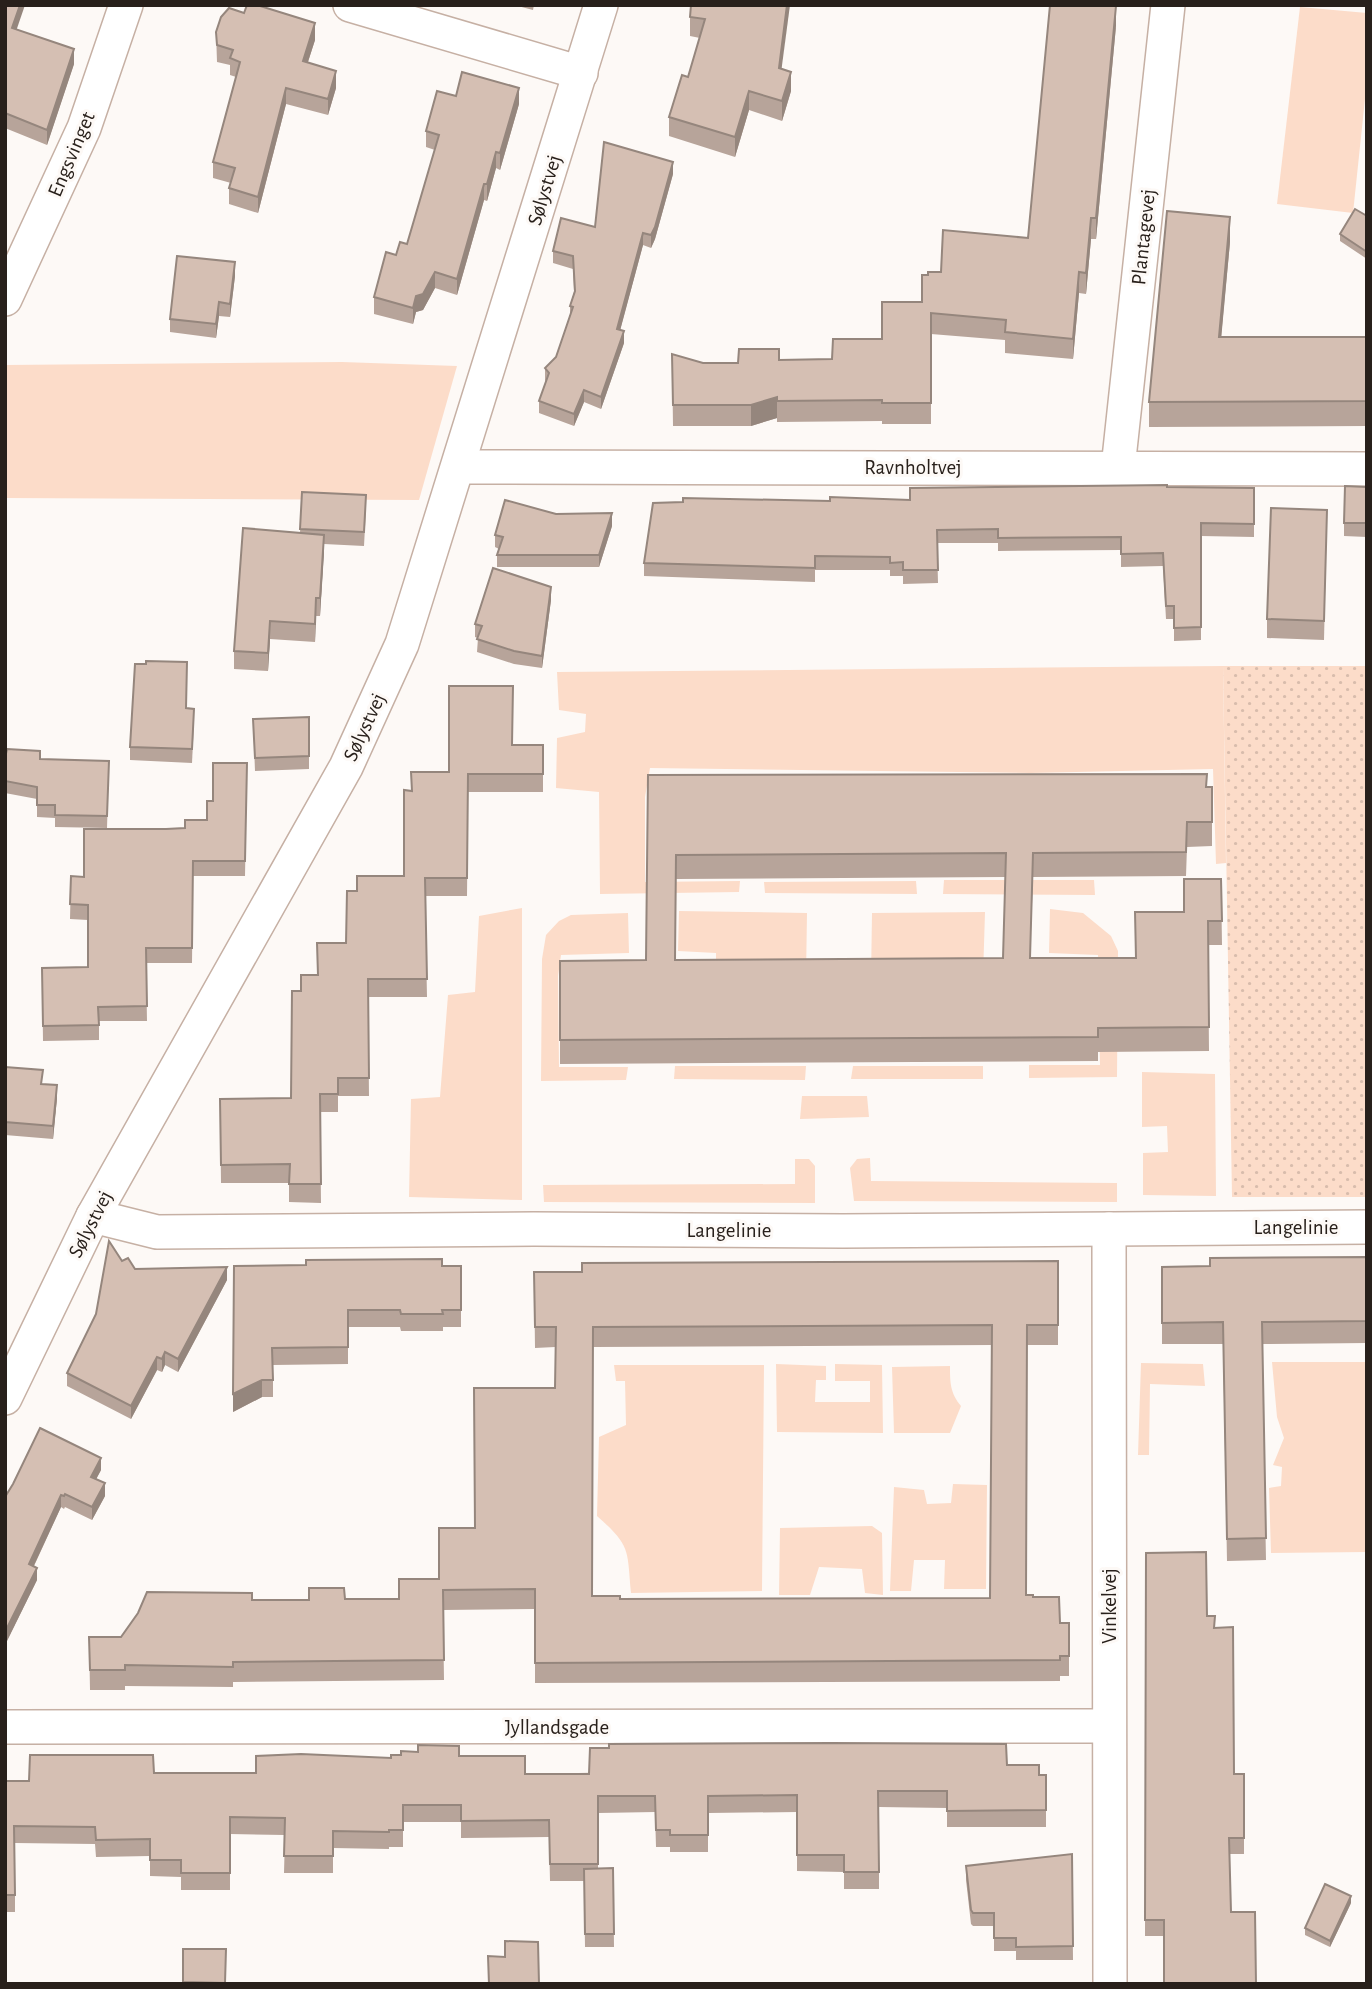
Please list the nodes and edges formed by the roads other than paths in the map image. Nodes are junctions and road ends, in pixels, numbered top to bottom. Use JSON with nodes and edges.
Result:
{"nodes":[{"id":1,"x":126,"y":5,"type":"edge"},
{"id":2,"x":351,"y":5,"type":"edge"},
{"id":3,"x":601,"y":5,"type":"edge"},
{"id":4,"x":1168,"y":5,"type":"edge"},
{"id":5,"x":581,"y":73,"type":"junction"},
{"id":6,"x":5,"y":299,"type":"edge"},
{"id":7,"x":458,"y":467,"type":"junction"},
{"id":8,"x":1118,"y":468,"type":"junction"},
{"id":9,"x":1367,"y":469,"type":"edge"},
{"id":10,"x":93,"y":1216,"type":"junction"},
{"id":11,"x":1367,"y":1227,"type":"edge"},
{"id":12,"x":1109,"y":1229,"type":"junction"},
{"id":13,"x":5,"y":1398,"type":"edge"},
{"id":14,"x":1109,"y":1726,"type":"junction"},
{"id":15,"x":5,"y":1727,"type":"edge"},
{"id":16,"x":1110,"y":1984,"type":"edge"}],
"edges":[{"from":1,"to":6,"type":"street","name":"Engsvinget"},
{"from":2,"to":5,"type":"street"},
{"from":3,"to":5,"type":"street","name":"Sølystvej"},
{"from":4,"to":8,"type":"street","name":"Plantagevej"},
{"from":5,"to":7,"type":"street","name":"Sølystvej"},
{"from":7,"to":8,"type":"street","name":"Ravnholtvej"},
{"from":7,"to":10,"type":"street","name":"Sølystvej"},
{"from":8,"to":9,"type":"street","name":"Ravnholtvej"},
{"from":10,"to":12,"type":"street","name":"Langelinie"},
{"from":10,"to":13,"type":"street","name":"Sølystvej"},
{"from":11,"to":12,"type":"street","name":"Langelinie"},
{"from":12,"to":14,"type":"street","name":"Vinkelvej"},
{"from":14,"to":15,"type":"street","name":"Jyllandsgade"},
{"from":14,"to":16,"type":"street","name":"Vinkelvej"}]}
